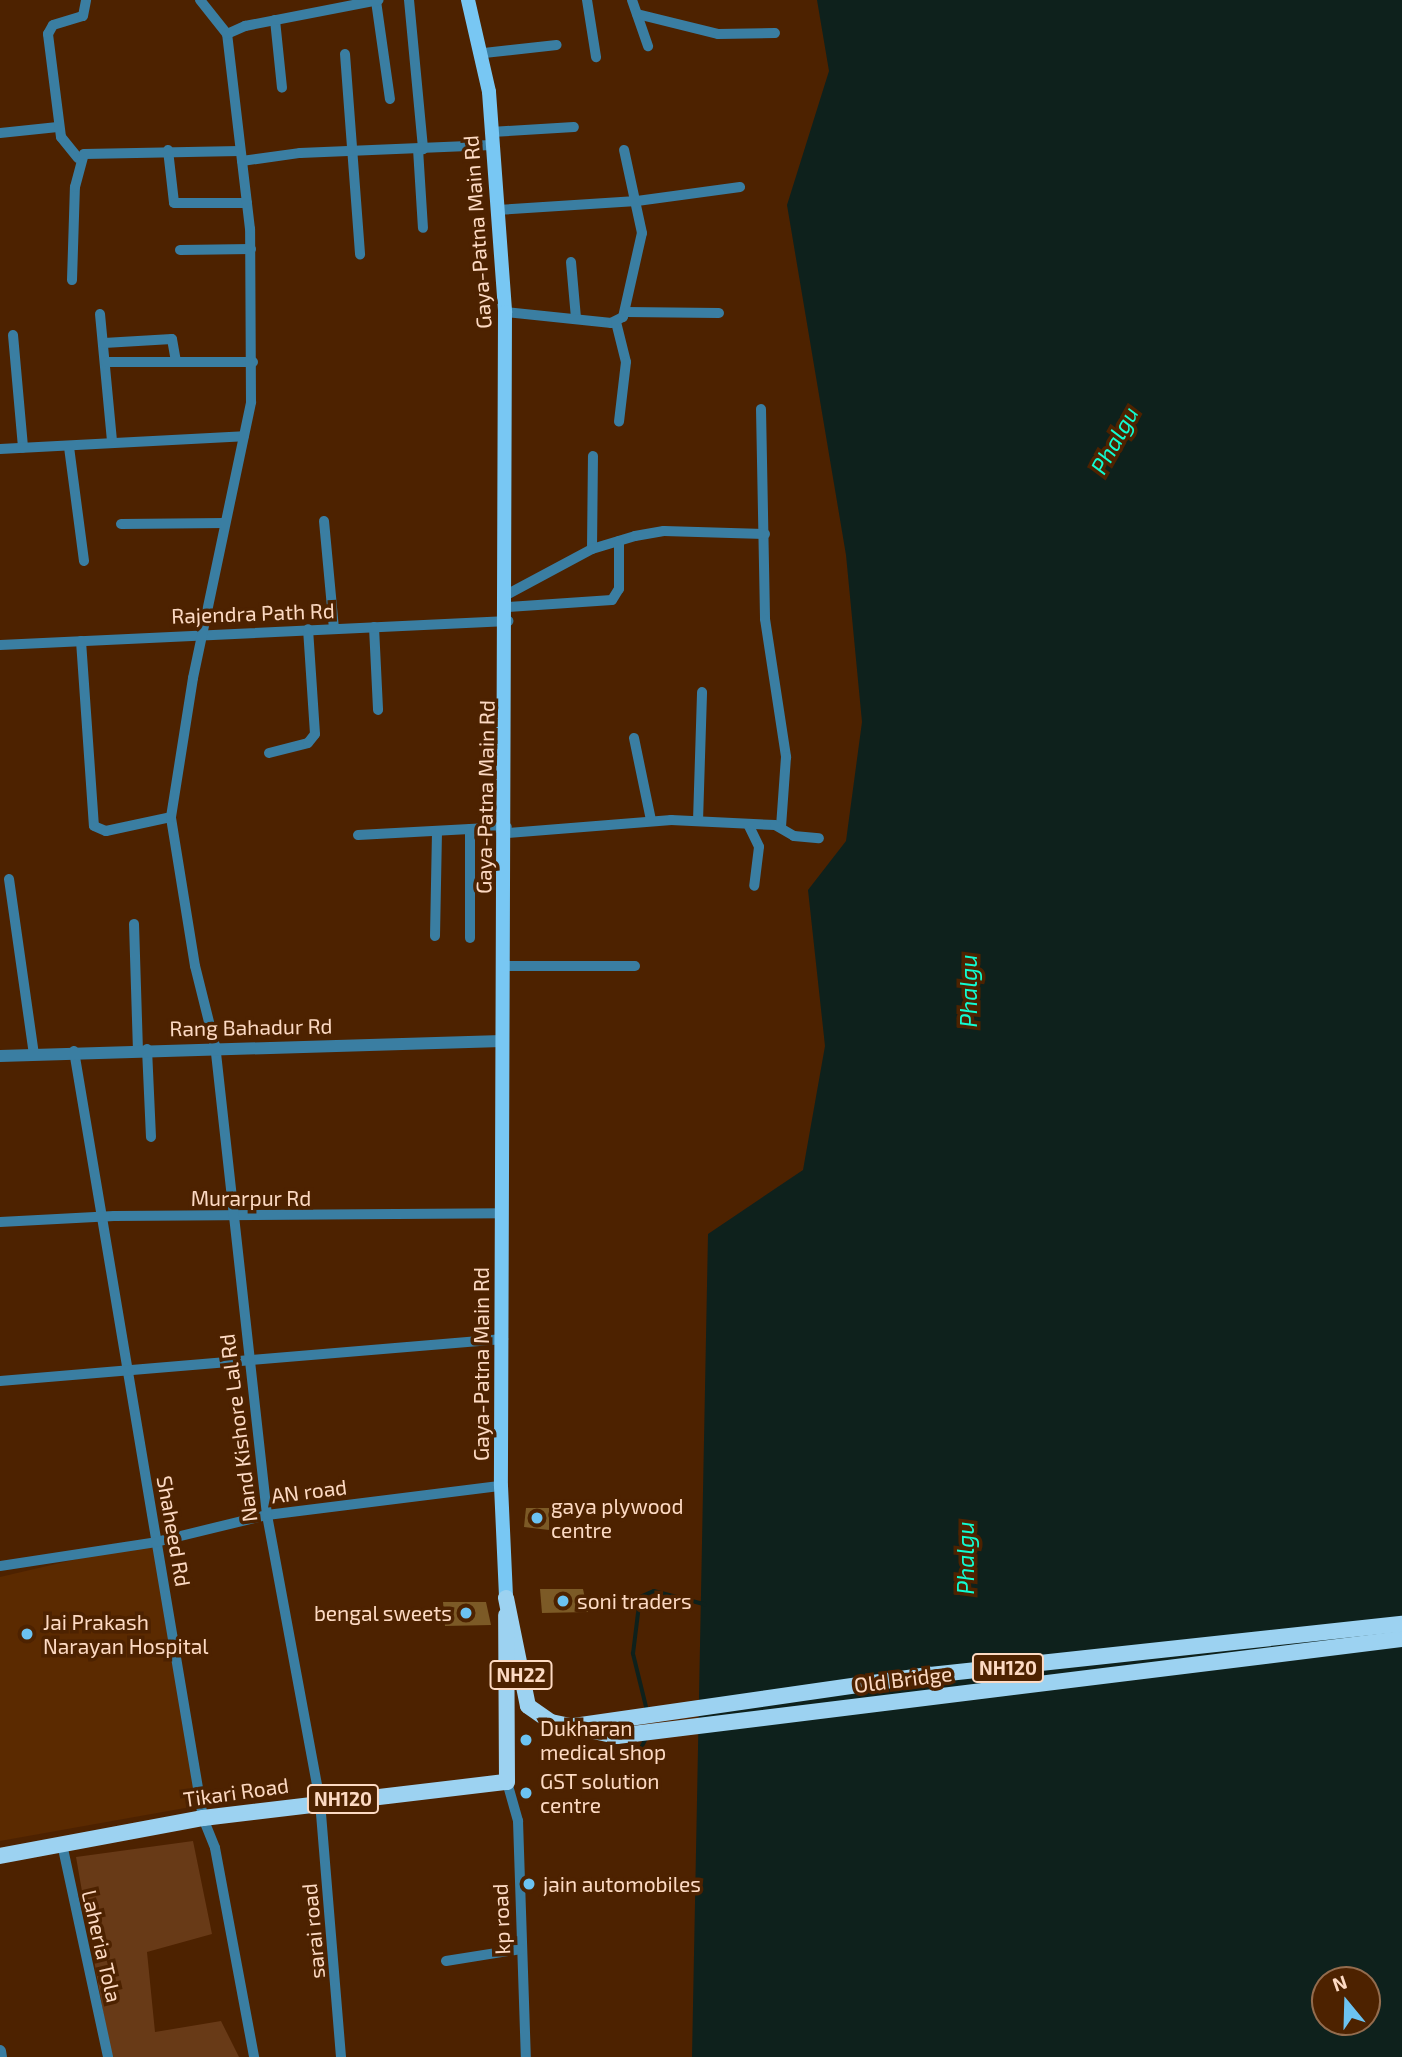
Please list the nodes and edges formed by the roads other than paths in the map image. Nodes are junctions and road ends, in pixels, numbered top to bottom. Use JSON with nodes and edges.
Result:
{"nodes":[{"id":1,"x":86,"y":0,"type":"edge"},
{"id":2,"x":200,"y":0,"type":"edge"},
{"id":3,"x":378,"y":0,"type":"edge"},
{"id":4,"x":409,"y":0,"type":"edge"},
{"id":5,"x":468,"y":0,"type":"edge"},
{"id":6,"x":587,"y":0,"type":"edge"},
{"id":7,"x":632,"y":0,"type":"edge"},
{"id":8,"x":637,"y":13,"type":"junction"},
{"id":9,"x":275,"y":20,"type":"junction"},
{"id":10,"x":775,"y":33,"type":"dead end"},
{"id":11,"x":228,"y":34,"type":"junction"},
{"id":12,"x":557,"y":45,"type":"dead end"},
{"id":13,"x":648,"y":46,"type":"dead end"},
{"id":14,"x":484,"y":52,"type":"junction"},
{"id":15,"x":345,"y":54,"type":"dead end"},
{"id":16,"x":596,"y":57,"type":"dead end"},
{"id":17,"x":282,"y":88,"type":"dead end"},
{"id":18,"x":390,"y":99,"type":"dead end"},
{"id":19,"x":58,"y":127,"type":"junction"},
{"id":20,"x":574,"y":127,"type":"dead end"},
{"id":21,"x":0,"y":133,"type":"edge"},
{"id":22,"x":492,"y":138,"type":"junction"},
{"id":23,"x":421,"y":149,"type":"junction"},
{"id":24,"x":168,"y":150,"type":"junction"},
{"id":25,"x":354,"y":150,"type":"junction"},
{"id":26,"x":624,"y":150,"type":"dead end"},
{"id":27,"x":241,"y":156,"type":"junction"},
{"id":28,"x":78,"y":158,"type":"junction"},
{"id":29,"x":740,"y":187,"type":"dead end"},
{"id":30,"x":637,"y":201,"type":"junction"},
{"id":31,"x":247,"y":204,"type":"junction"},
{"id":32,"x":497,"y":210,"type":"junction"},
{"id":33,"x":423,"y":228,"type":"dead end"},
{"id":34,"x":251,"y":249,"type":"junction"},
{"id":35,"x":180,"y":250,"type":"dead end"},
{"id":36,"x":360,"y":254,"type":"dead end"},
{"id":37,"x":571,"y":262,"type":"dead end"},
{"id":38,"x":72,"y":280,"type":"dead end"},
{"id":39,"x":505,"y":312,"type":"junction"},
{"id":40,"x":626,"y":312,"type":"junction"},
{"id":41,"x":719,"y":313,"type":"dead end"},
{"id":42,"x":100,"y":314,"type":"dead end"},
{"id":43,"x":576,"y":318,"type":"junction"},
{"id":44,"x":616,"y":322,"type":"junction"},
{"id":45,"x":13,"y":335,"type":"dead end"},
{"id":46,"x":104,"y":343,"type":"junction"},
{"id":47,"x":106,"y":362,"type":"junction"},
{"id":48,"x":176,"y":362,"type":"junction"},
{"id":49,"x":253,"y":362,"type":"junction"},
{"id":50,"x":761,"y":409,"type":"dead end"},
{"id":51,"x":619,"y":422,"type":"dead end"},
{"id":52,"x":244,"y":436,"type":"junction"},
{"id":53,"x":112,"y":441,"type":"junction"},
{"id":54,"x":69,"y":447,"type":"junction"},
{"id":55,"x":0,"y":449,"type":"edge"},
{"id":56,"x":23,"y":449,"type":"junction"},
{"id":57,"x":593,"y":456,"type":"dead end"},
{"id":58,"x":324,"y":521,"type":"dead end"},
{"id":59,"x":225,"y":523,"type":"junction"},
{"id":60,"x":121,"y":524,"type":"dead end"},
{"id":61,"x":765,"y":534,"type":"junction"},
{"id":62,"x":619,"y":541,"type":"junction"},
{"id":63,"x":592,"y":549,"type":"junction"},
{"id":64,"x":83,"y":561,"type":"dead end"},
{"id":65,"x":508,"y":607,"type":"junction"},
{"id":66,"x":374,"y":627,"type":"junction"},
{"id":67,"x":334,"y":628,"type":"junction"},
{"id":68,"x":308,"y":629,"type":"junction"},
{"id":69,"x":201,"y":633,"type":"junction"},
{"id":70,"x":81,"y":640,"type":"junction"},
{"id":71,"x":0,"y":645,"type":"edge"},
{"id":72,"x":702,"y":692,"type":"dead end"},
{"id":73,"x":378,"y":710,"type":"dead end"},
{"id":74,"x":634,"y":738,"type":"dead end"},
{"id":75,"x":269,"y":753,"type":"dead end"},
{"id":76,"x":171,"y":817,"type":"junction"},
{"id":77,"x":651,"y":820,"type":"junction"},
{"id":78,"x":698,"y":821,"type":"junction"},
{"id":79,"x":748,"y":824,"type":"junction"},
{"id":80,"x":781,"y":826,"type":"junction"},
{"id":81,"x":470,"y":829,"type":"junction"},
{"id":82,"x":507,"y":830,"type":"junction"},
{"id":83,"x":437,"y":831,"type":"junction"},
{"id":84,"x":358,"y":835,"type":"dead end"},
{"id":85,"x":819,"y":838,"type":"dead end"},
{"id":86,"x":9,"y":879,"type":"dead end"},
{"id":87,"x":754,"y":886,"type":"dead end"},
{"id":88,"x":134,"y":924,"type":"dead end"},
{"id":89,"x":435,"y":936,"type":"dead end"},
{"id":90,"x":470,"y":938,"type":"dead end"},
{"id":91,"x":505,"y":966,"type":"junction"},
{"id":92,"x":635,"y":966,"type":"dead end"},
{"id":93,"x":502,"y":1041,"type":"junction"},
{"id":94,"x":215,"y":1046,"type":"junction"},
{"id":95,"x":142,"y":1049,"type":"junction"},
{"id":96,"x":74,"y":1051,"type":"junction"},
{"id":97,"x":34,"y":1054,"type":"junction"},
{"id":98,"x":0,"y":1056,"type":"edge"},
{"id":99,"x":151,"y":1137,"type":"dead end"},
{"id":100,"x":503,"y":1213,"type":"junction"},
{"id":101,"x":101,"y":1216,"type":"junction"},
{"id":102,"x":233,"y":1218,"type":"junction"},
{"id":103,"x":0,"y":1222,"type":"edge"},
{"id":104,"x":503,"y":1339,"type":"junction"},
{"id":105,"x":249,"y":1360,"type":"junction"},
{"id":106,"x":127,"y":1371,"type":"junction"},
{"id":107,"x":0,"y":1381,"type":"edge"},
{"id":108,"x":501,"y":1486,"type":"junction"},
{"id":109,"x":267,"y":1515,"type":"junction"},
{"id":110,"x":156,"y":1542,"type":"junction"},
{"id":111,"x":0,"y":1566,"type":"edge"},
{"id":112,"x":506,"y":1598,"type":"junction"},
{"id":113,"x":1402,"y":1624,"type":"edge"},
{"id":114,"x":1402,"y":1639,"type":"edge"},
{"id":115,"x":568,"y":1727,"type":"junction"},
{"id":116,"x":617,"y":1736,"type":"joint"},
{"id":117,"x":507,"y":1782,"type":"junction"},
{"id":118,"x":320,"y":1801,"type":"junction"},
{"id":119,"x":203,"y":1818,"type":"junction"},
{"id":120,"x":62,"y":1844,"type":"junction"},
{"id":121,"x":0,"y":1856,"type":"edge"},
{"id":122,"x":521,"y":1949,"type":"junction"},
{"id":123,"x":446,"y":1961,"type":"dead end"},
{"id":124,"x":0,"y":2051,"type":"edge"},
{"id":125,"x":1,"y":2057,"type":"edge"},
{"id":126,"x":108,"y":2057,"type":"edge"},
{"id":127,"x":254,"y":2057,"type":"edge"},
{"id":128,"x":341,"y":2057,"type":"edge"},
{"id":129,"x":526,"y":2057,"type":"edge"}],
"edges":[{"from":1,"to":19,"type":"street"},
{"from":2,"to":11,"type":"street"},
{"from":3,"to":9,"type":"street"},
{"from":3,"to":18,"type":"street"},
{"from":4,"to":23,"type":"street"},
{"from":5,"to":14,"type":"main road","name":"Gaya-Patna Main Rd"},
{"from":6,"to":16,"type":"street"},
{"from":7,"to":8,"type":"street"},
{"from":8,"to":10,"type":"street"},
{"from":8,"to":13,"type":"street"},
{"from":9,"to":11,"type":"street"},
{"from":9,"to":17,"type":"street"},
{"from":11,"to":27,"type":"street","name":"Nand Kishore Lal Rd"},
{"from":12,"to":14,"type":"street"},
{"from":14,"to":22,"type":"main road","name":"Gaya-Patna Main Rd"},
{"from":15,"to":25,"type":"street"},
{"from":19,"to":21,"type":"street"},
{"from":19,"to":28,"type":"street"},
{"from":20,"to":22,"type":"street"},
{"from":22,"to":23,"type":"street"},
{"from":22,"to":32,"type":"main road","name":"Gaya-Patna Main Rd"},
{"from":23,"to":25,"type":"street"},
{"from":23,"to":33,"type":"street"},
{"from":24,"to":27,"type":"street"},
{"from":24,"to":28,"type":"street"},
{"from":24,"to":31,"type":"street"},
{"from":25,"to":27,"type":"street"},
{"from":25,"to":36,"type":"street"},
{"from":26,"to":30,"type":"street"},
{"from":27,"to":31,"type":"street","name":"Nand Kishore Lal Rd"},
{"from":28,"to":38,"type":"street"},
{"from":29,"to":30,"type":"street"},
{"from":30,"to":32,"type":"street"},
{"from":30,"to":40,"type":"street"},
{"from":31,"to":34,"type":"street","name":"Nand Kishore Lal Rd"},
{"from":32,"to":39,"type":"main road","name":"Gaya-Patna Main Rd"},
{"from":34,"to":35,"type":"street"},
{"from":34,"to":49,"type":"street","name":"Nand Kishore Lal Rd"},
{"from":37,"to":43,"type":"street"},
{"from":39,"to":43,"type":"street"},
{"from":39,"to":65,"type":"main road","name":"Gaya-Patna Main Rd"},
{"from":40,"to":41,"type":"street"},
{"from":40,"to":44,"type":"street"},
{"from":42,"to":46,"type":"street"},
{"from":43,"to":44,"type":"street"},
{"from":44,"to":51,"type":"street"},
{"from":45,"to":56,"type":"street"},
{"from":46,"to":47,"type":"street"},
{"from":46,"to":48,"type":"street"},
{"from":47,"to":48,"type":"street"},
{"from":47,"to":53,"type":"street"},
{"from":48,"to":49,"type":"street"},
{"from":49,"to":52,"type":"street","name":"Nand Kishore Lal Rd"},
{"from":50,"to":61,"type":"street"},
{"from":52,"to":53,"type":"street"},
{"from":52,"to":59,"type":"street","name":"Nand Kishore Lal Rd"},
{"from":53,"to":54,"type":"street"},
{"from":54,"to":56,"type":"street"},
{"from":54,"to":64,"type":"street"},
{"from":55,"to":56,"type":"street"},
{"from":57,"to":63,"type":"street"},
{"from":58,"to":67,"type":"street"},
{"from":59,"to":60,"type":"street"},
{"from":59,"to":69,"type":"street","name":"Nand Kishore Lal Rd"},
{"from":61,"to":62,"type":"street"},
{"from":61,"to":80,"type":"street"},
{"from":62,"to":63,"type":"street"},
{"from":62,"to":65,"type":"street","name":"Rajendra Path Rd"},
{"from":63,"to":65,"type":"street"},
{"from":65,"to":66,"type":"street","name":"Rajendra Path Rd"},
{"from":65,"to":82,"type":"main road","name":"Gaya-Patna Main Rd"},
{"from":66,"to":67,"type":"street","name":"Rajendra Path Rd"},
{"from":66,"to":73,"type":"street"},
{"from":67,"to":68,"type":"street","name":"Rajendra Path Rd"},
{"from":68,"to":69,"type":"street","name":"Rajendra Path Rd"},
{"from":68,"to":75,"type":"street"},
{"from":69,"to":70,"type":"street","name":"Rajendra Path Rd"},
{"from":69,"to":76,"type":"street","name":"Nand Kishore Lal Rd"},
{"from":70,"to":71,"type":"street","name":"Rajendra Path Rd"},
{"from":70,"to":76,"type":"street"},
{"from":72,"to":78,"type":"street"},
{"from":74,"to":77,"type":"street"},
{"from":76,"to":94,"type":"street","name":"Nand Kishore Lal Rd"},
{"from":77,"to":78,"type":"street"},
{"from":77,"to":82,"type":"street"},
{"from":78,"to":79,"type":"street"},
{"from":79,"to":80,"type":"street"},
{"from":79,"to":87,"type":"street"},
{"from":80,"to":85,"type":"street"},
{"from":81,"to":82,"type":"street"},
{"from":81,"to":83,"type":"street"},
{"from":81,"to":90,"type":"street"},
{"from":82,"to":91,"type":"main road","name":"Gaya-Patna Main Rd"},
{"from":83,"to":84,"type":"street"},
{"from":83,"to":89,"type":"street"},
{"from":86,"to":97,"type":"street"},
{"from":88,"to":95,"type":"street"},
{"from":91,"to":92,"type":"street"},
{"from":91,"to":93,"type":"main road","name":"Gaya-Patna Main Rd"},
{"from":93,"to":94,"type":"street","name":"Rang Bahadur Rd"},
{"from":93,"to":100,"type":"main road","name":"Gaya-Patna Main Rd"},
{"from":94,"to":95,"type":"street","name":"Rang Bahadur Rd"},
{"from":94,"to":102,"type":"street","name":"Nand Kishore Lal Rd"},
{"from":95,"to":96,"type":"street","name":"Rang Bahadur Rd"},
{"from":95,"to":99,"type":"street"},
{"from":96,"to":97,"type":"street","name":"Rang Bahadur Rd"},
{"from":96,"to":101,"type":"street","name":"Shaheed Rd"},
{"from":97,"to":98,"type":"street","name":"Rang Bahadur Rd"},
{"from":100,"to":102,"type":"street","name":"Murarpur Rd"},
{"from":100,"to":104,"type":"main road","name":"Gaya-Patna Main Rd"},
{"from":101,"to":102,"type":"street","name":"Murarpur Rd"},
{"from":101,"to":103,"type":"street","name":"Murarpur Rd"},
{"from":101,"to":106,"type":"street","name":"Shaheed Rd"},
{"from":102,"to":105,"type":"street","name":"Nand Kishore Lal Rd"},
{"from":104,"to":105,"type":"street"},
{"from":104,"to":108,"type":"main road","name":"Gaya-Patna Main Rd"},
{"from":105,"to":106,"type":"street"},
{"from":105,"to":109,"type":"street","name":"Nand Kishore Lal Rd"},
{"from":106,"to":107,"type":"street"},
{"from":106,"to":110,"type":"street","name":"Shaheed Rd"},
{"from":108,"to":109,"type":"street","name":"AN road"},
{"from":108,"to":112,"type":"main road","name":"Gaya-Patna Main Rd"},
{"from":109,"to":110,"type":"street","name":"AN road"},
{"from":109,"to":118,"type":"street","name":"Nand Kishore Lal Rd"},
{"from":110,"to":111,"type":"street","name":"AN road"},
{"from":110,"to":119,"type":"street","name":"Shaheed Rd"},
{"from":112,"to":115,"type":"highway","number":"NH22"},
{"from":112,"to":117,"type":"highway"},
{"from":113,"to":115,"type":"highway","number":"NH120"},
{"from":114,"to":116,"type":"highway","name":"Old Bridge","number":"NH120"},
{"from":115,"to":116,"type":"highway","number":"NH22"},
{"from":117,"to":118,"type":"highway","name":"Tikari Road","number":"NH120"},
{"from":117,"to":122,"type":"street","name":"kp road"},
{"from":118,"to":119,"type":"highway","name":"Tikari Road","number":"NH120"},
{"from":118,"to":128,"type":"street","name":"sarai road"},
{"from":119,"to":120,"type":"highway","name":"Tikari Road","number":"NH120"},
{"from":119,"to":127,"type":"street","name":"Shaheed Rd"},
{"from":120,"to":121,"type":"highway","name":"Tikari Road","number":"NH120"},
{"from":120,"to":126,"type":"street","name":"Laheria Tola"},
{"from":122,"to":123,"type":"street"},
{"from":122,"to":129,"type":"street","name":"kp road"},
{"from":124,"to":125,"type":"street"}]}
